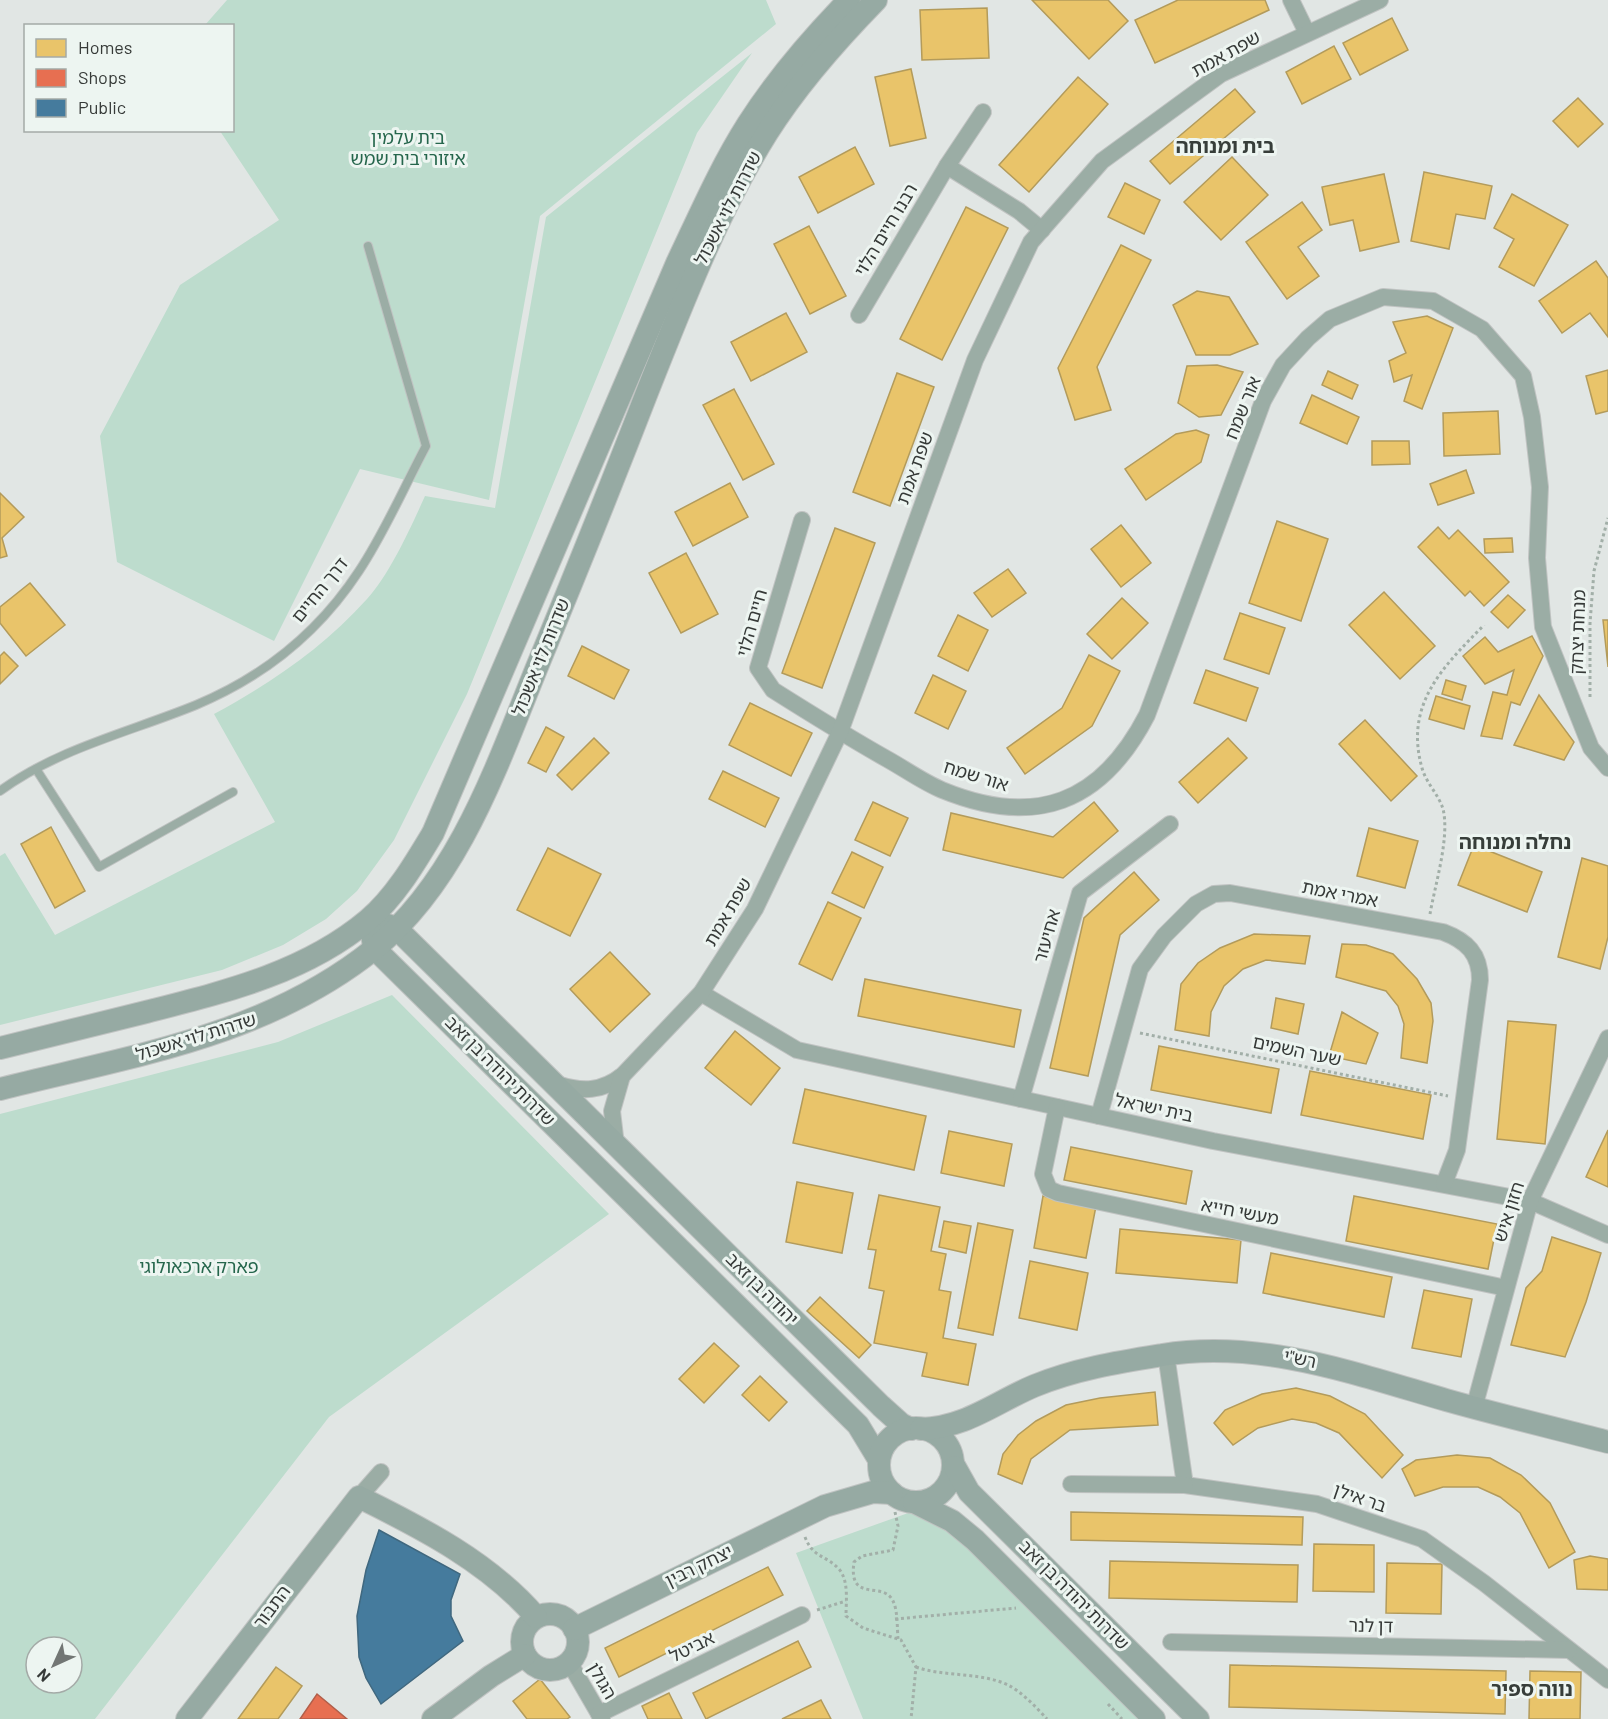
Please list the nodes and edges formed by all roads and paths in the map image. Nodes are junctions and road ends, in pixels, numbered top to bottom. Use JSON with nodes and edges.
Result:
{"nodes":[{"id":1,"x":849,"y":0,"type":"edge"},
{"id":2,"x":876,"y":0,"type":"edge"},
{"id":3,"x":1291,"y":0,"type":"edge"},
{"id":4,"x":1380,"y":0,"type":"edge"},
{"id":5,"x":1307,"y":33,"type":"junction"},
{"id":6,"x":983,"y":112,"type":"dead end"},
{"id":7,"x":947,"y":166,"type":"junction"},
{"id":8,"x":1042,"y":230,"type":"junction"},
{"id":9,"x":368,"y":246,"type":"dead end"},
{"id":10,"x":859,"y":315,"type":"dead end"},
{"id":11,"x":1608,"y":518,"type":"edge"},
{"id":12,"x":802,"y":520,"type":"dead end"},
{"id":13,"x":1484,"y":625,"type":"dead end"},
{"id":14,"x":1590,"y":698,"type":"dead end"},
{"id":15,"x":840,"y":732,"type":"junction"},
{"id":16,"x":1608,"y":768,"type":"edge"},
{"id":17,"x":36,"y":769,"type":"junction"},
{"id":18,"x":0,"y":790,"type":"edge"},
{"id":19,"x":233,"y":792,"type":"dead end"},
{"id":20,"x":1170,"y":824,"type":"dead end"},
{"id":21,"x":369,"y":919,"type":"junction"},
{"id":22,"x":396,"y":928,"type":"junction"},
{"id":23,"x":1427,"y":929,"type":"junction"},
{"id":24,"x":374,"y":948,"type":"junction"},
{"id":25,"x":701,"y":993,"type":"junction"},
{"id":26,"x":1124,"y":1029,"type":"junction"},
{"id":27,"x":1608,"y":1038,"type":"edge"},
{"id":28,"x":0,"y":1048,"type":"edge"},
{"id":29,"x":623,"y":1076,"type":"junction"},
{"id":30,"x":553,"y":1083,"type":"junction"},
{"id":31,"x":0,"y":1089,"type":"edge"},
{"id":32,"x":1021,"y":1099,"type":"junction"},
{"id":33,"x":1464,"y":1099,"type":"junction"},
{"id":34,"x":1057,"y":1107,"type":"junction"},
{"id":35,"x":1099,"y":1116,"type":"junction"},
{"id":36,"x":616,"y":1145,"type":"junction"},
{"id":37,"x":1444,"y":1184,"type":"junction"},
{"id":38,"x":1530,"y":1201,"type":"junction"},
{"id":39,"x":1608,"y":1235,"type":"edge"},
{"id":40,"x":1506,"y":1288,"type":"junction"},
{"id":41,"x":1166,"y":1354,"type":"junction"},
{"id":42,"x":1474,"y":1408,"type":"junction"},
{"id":43,"x":991,"y":1409,"type":"junction"},
{"id":44,"x":916,"y":1429,"type":"junction"},
{"id":45,"x":1608,"y":1442,"type":"edge"},
{"id":46,"x":878,"y":1462,"type":"junction"},
{"id":47,"x":955,"y":1464,"type":"junction"},
{"id":48,"x":381,"y":1472,"type":"dead end"},
{"id":49,"x":1071,"y":1484,"type":"dead end"},
{"id":50,"x":1185,"y":1485,"type":"junction"},
{"id":51,"x":883,"y":1493,"type":"junction"},
{"id":52,"x":359,"y":1497,"type":"junction"},
{"id":53,"x":914,"y":1502,"type":"junction"},
{"id":54,"x":825,"y":1506,"type":"junction"},
{"id":55,"x":799,"y":1518,"type":"junction"},
{"id":56,"x":846,"y":1601,"type":"junction"},
{"id":57,"x":1041,"y":1606,"type":"junction"},
{"id":58,"x":802,"y":1615,"type":"joint"},
{"id":59,"x":536,"y":1617,"type":"junction"},
{"id":60,"x":896,"y":1619,"type":"junction"},
{"id":61,"x":574,"y":1629,"type":"junction"},
{"id":62,"x":898,"y":1639,"type":"junction"},
{"id":63,"x":1171,"y":1642,"type":"dead end"},
{"id":64,"x":1569,"y":1650,"type":"junction"},
{"id":65,"x":525,"y":1655,"type":"junction"},
{"id":66,"x":569,"y":1662,"type":"junction"},
{"id":67,"x":916,"y":1667,"type":"junction"},
{"id":68,"x":1608,"y":1680,"type":"edge"},
{"id":69,"x":600,"y":1717,"type":"edge"},
{"id":70,"x":187,"y":1719,"type":"edge"},
{"id":71,"x":433,"y":1719,"type":"edge"},
{"id":72,"x":911,"y":1719,"type":"edge"},
{"id":73,"x":1047,"y":1719,"type":"edge"},
{"id":74,"x":1154,"y":1719,"type":"edge"},
{"id":75,"x":1198,"y":1719,"type":"edge"}],
"edges":[{"from":1,"to":21,"type":"main road","name":"שדרות לוי אשכול"},
{"from":2,"to":22,"type":"main road","name":"שדרות לוי אשכול"},
{"from":3,"to":5,"type":"street"},
{"from":4,"to":5,"type":"street","name":"שפת אמת"},
{"from":5,"to":8,"type":"street","name":"שפת אמת"},
{"from":6,"to":7,"type":"street","name":"רבנו חיים הלוי"},
{"from":7,"to":8,"type":"street"},
{"from":7,"to":10,"type":"street","name":"רבנו חיים הלוי"},
{"from":8,"to":15,"type":"street","name":"שפת אמת"},
{"from":9,"to":17,"type":"lane","name":"דרך החיים"},
{"from":11,"to":14,"type":"path","name":"מנחת יצחק"},
{"from":12,"to":15,"type":"street","name":"חיים הלוי"},
{"from":13,"to":23,"type":"path"},
{"from":15,"to":16,"type":"street","name":"אור שמח"},
{"from":15,"to":25,"type":"street","name":"שפת אמת"},
{"from":17,"to":18,"type":"lane","name":"דרך החיים"},
{"from":17,"to":19,"type":"lane"},
{"from":20,"to":32,"type":"street","name":"אחיעזר"},
{"from":21,"to":22,"type":"main road","name":"שדרות יהודה בן זאב"},
{"from":21,"to":24,"type":"main road"},
{"from":21,"to":28,"type":"main road","name":"שדרות לוי אשכול"},
{"from":22,"to":24,"type":"main road","name":"שדרות לוי אשכול"},
{"from":22,"to":30,"type":"main road","name":"שדרות יהודה בן זאב"},
{"from":23,"to":26,"type":"street","name":"אמרי אמת"},
{"from":23,"to":33,"type":"street","name":"אמרי אמת"},
{"from":24,"to":31,"type":"main road","name":"שדרות לוי אשכול"},
{"from":24,"to":46,"type":"main road","name":"שדרות יהודה בן זאב"},
{"from":25,"to":29,"type":"street","name":"שפת אמת"},
{"from":25,"to":32,"type":"street","name":"בית ישראל"},
{"from":26,"to":33,"type":"path","name":"שער השמים"},
{"from":26,"to":35,"type":"street","name":"אמרי אמת"},
{"from":27,"to":38,"type":"street","name":"חזון איש"},
{"from":29,"to":30,"type":"street","name":"שפת אמת"},
{"from":29,"to":36,"type":"street","name":"שפת אמת"},
{"from":30,"to":36,"type":"main road","name":"שדרות יהודה בן זאב"},
{"from":32,"to":34,"type":"street","name":"בית ישראל"},
{"from":33,"to":37,"type":"street","name":"אמרי אמת"},
{"from":34,"to":35,"type":"street","name":"בית ישראל"},
{"from":34,"to":40,"type":"street","name":"מעשי חייא"},
{"from":35,"to":37,"type":"street","name":"בית ישראל"},
{"from":36,"to":44,"type":"main road","name":"יהודה בן זאב"},
{"from":37,"to":38,"type":"street","name":"בית ישראל"},
{"from":38,"to":39,"type":"street","name":"בית ישראל"},
{"from":38,"to":40,"type":"street","name":"חזון איש"},
{"from":40,"to":42,"type":"street","name":"חזון איש"},
{"from":41,"to":42,"type":"main road","name":"רש\"י"},
{"from":41,"to":43,"type":"main road","name":"רש\"י"},
{"from":41,"to":50,"type":"street"},
{"from":42,"to":45,"type":"main road","name":"רש\"י"},
{"from":43,"to":44,"type":"main road","name":"רש\"י"},
{"from":43,"to":47,"type":"main road","name":"רש\"י"},
{"from":44,"to":46,"type":"main road"},
{"from":44,"to":47,"type":"main road"},
{"from":46,"to":51,"type":"main road"},
{"from":46,"to":54,"type":"main road","name":"יצחק רבין"},
{"from":47,"to":53,"type":"main road"},
{"from":47,"to":75,"type":"main road","name":"שדרות יהודה בן זאב"},
{"from":48,"to":52,"type":"street","name":"התבור"},
{"from":49,"to":50,"type":"street","name":"בר אילן"},
{"from":50,"to":64,"type":"street","name":"בר אילן"},
{"from":51,"to":53,"type":"main road"},
{"from":51,"to":54,"type":"main road","name":"יצחק רבין"},
{"from":51,"to":60,"type":"path"},
{"from":52,"to":59,"type":"main road"},
{"from":52,"to":70,"type":"main road","name":"התבור"},
{"from":53,"to":57,"type":"main road","name":"שדרות יהודה בן זאב"},
{"from":54,"to":55,"type":"main road","name":"יצחק רבין"},
{"from":55,"to":56,"type":"path"},
{"from":55,"to":61,"type":"main road","name":"יצחק רבין"},
{"from":56,"to":58,"type":"path"},
{"from":56,"to":62,"type":"path"},
{"from":57,"to":60,"type":"path"},
{"from":57,"to":74,"type":"main road","name":"שדרות יהודה בן זאב"},
{"from":58,"to":69,"type":"street","name":"אביטל"},
{"from":59,"to":61,"type":"main road"},
{"from":59,"to":65,"type":"main road"},
{"from":60,"to":62,"type":"path"},
{"from":61,"to":66,"type":"main road"},
{"from":62,"to":67,"type":"path"},
{"from":63,"to":64,"type":"street","name":"דן לנר"},
{"from":64,"to":68,"type":"street","name":"בר אילן"},
{"from":65,"to":66,"type":"main road"},
{"from":65,"to":71,"type":"main road"},
{"from":66,"to":69,"type":"street","name":"הגולן"},
{"from":67,"to":72,"type":"path"},
{"from":67,"to":73,"type":"path"}]}
